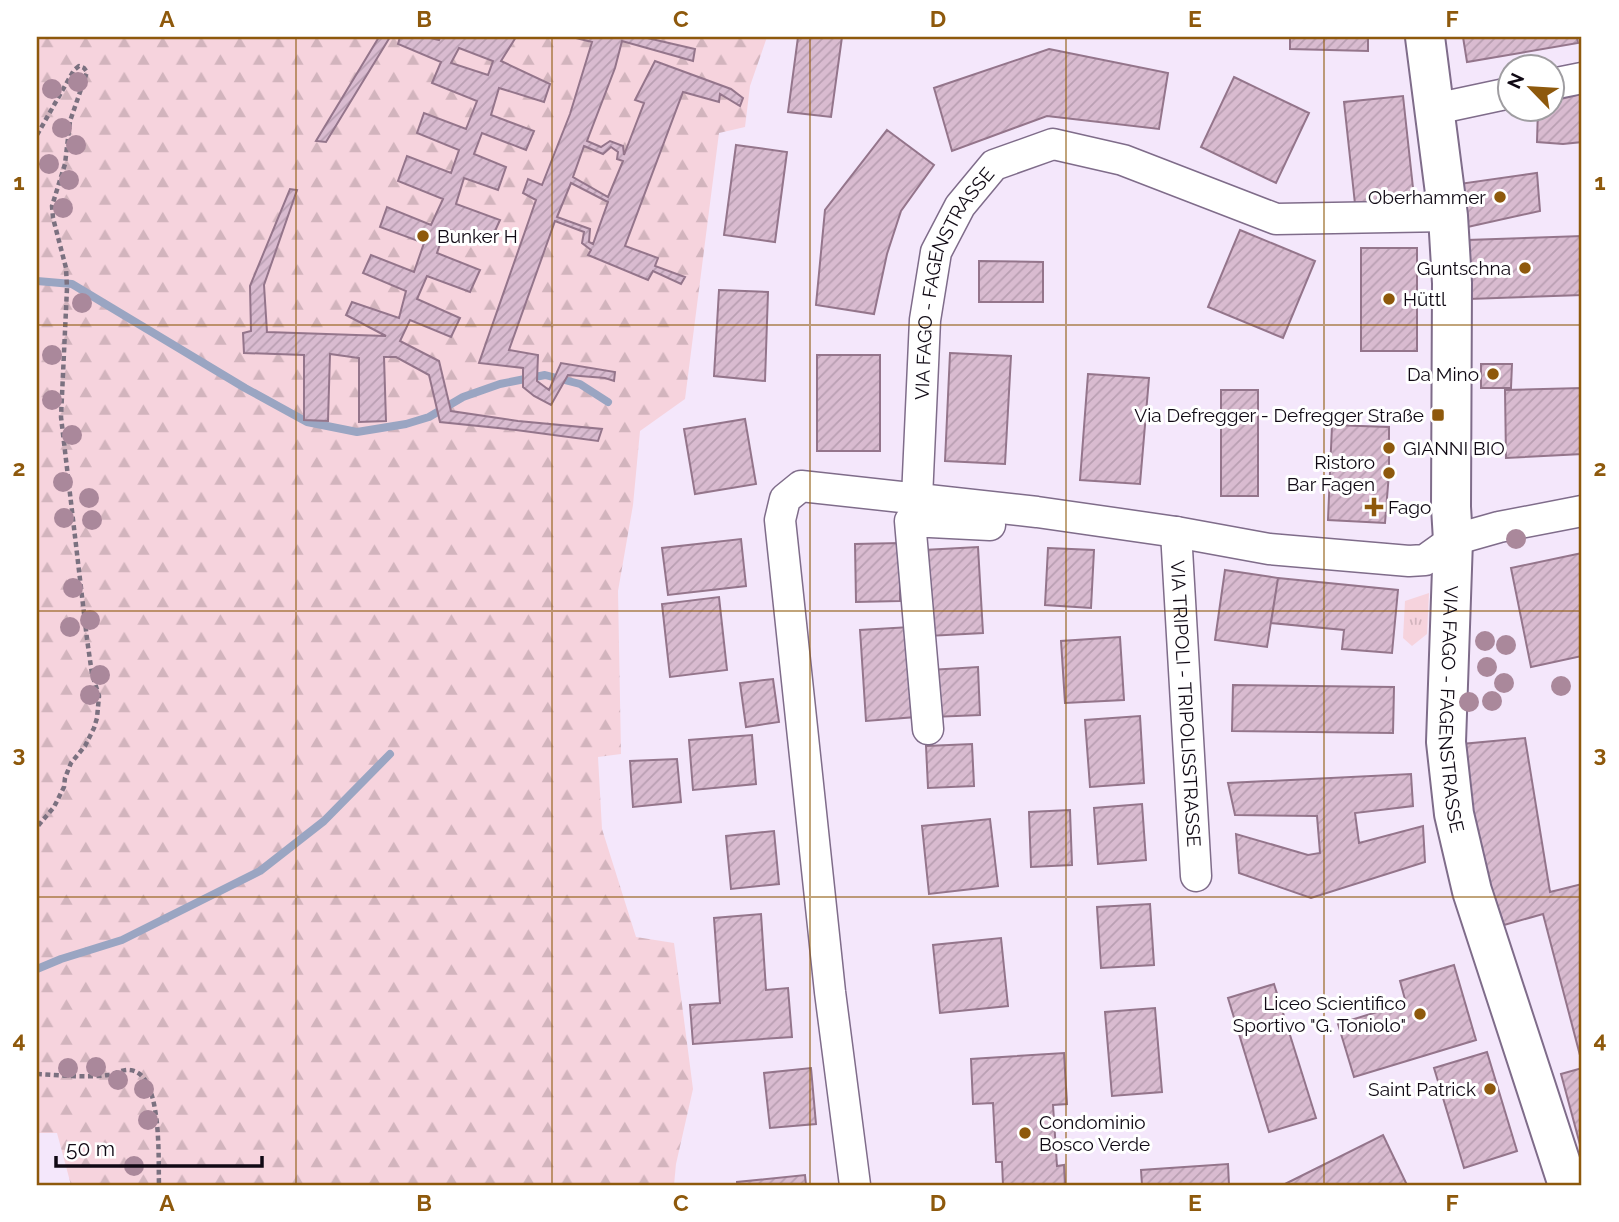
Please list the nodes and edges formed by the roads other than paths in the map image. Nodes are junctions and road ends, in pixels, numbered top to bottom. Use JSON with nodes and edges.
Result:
{"nodes":[{"id":1,"x":1425,"y":37,"type":"edge"},
{"id":2,"x":1496,"y":96,"type":"edge"},
{"id":3,"x":1435,"y":109,"type":"junction"},
{"id":4,"x":1448,"y":216,"type":"junction"},
{"id":5,"x":917,"y":498,"type":"junction"},
{"id":6,"x":1582,"y":511,"type":"edge"},
{"id":7,"x":1037,"y":512,"type":"junction"},
{"id":8,"x":1175,"y":532,"type":"junction"},
{"id":9,"x":1453,"y":540,"type":"junction"},
{"id":10,"x":928,"y":729,"type":"dead end"},
{"id":11,"x":1196,"y":876,"type":"dead end"},
{"id":12,"x":855,"y":1185,"type":"edge"},
{"id":13,"x":1569,"y":1185,"type":"edge"}],
"edges":[{"from":1,"to":3,"type":"street","name":"VIA FAGO - FAGENSTRASSE"},
{"from":2,"to":3,"type":"street"},
{"from":3,"to":4,"type":"street","name":"VIA FAGO - FAGENSTRASSE"},
{"from":4,"to":5,"type":"street","name":"VIA FAGO - FAGENSTRASSE"},
{"from":4,"to":9,"type":"street","name":"VIA FAGO - FAGENSTRASSE"},
{"from":5,"to":7,"type":"street"},
{"from":5,"to":12,"type":"street"},
{"from":6,"to":9,"type":"street"},
{"from":7,"to":8,"type":"street"},
{"from":7,"to":10,"type":"street"},
{"from":8,"to":9,"type":"street"},
{"from":8,"to":11,"type":"street","name":"VIA TRIPOLI - TRIPOLISSTRASSE"},
{"from":9,"to":13,"type":"street","name":"VIA FAGO - FAGENSTRASSE"}]}
